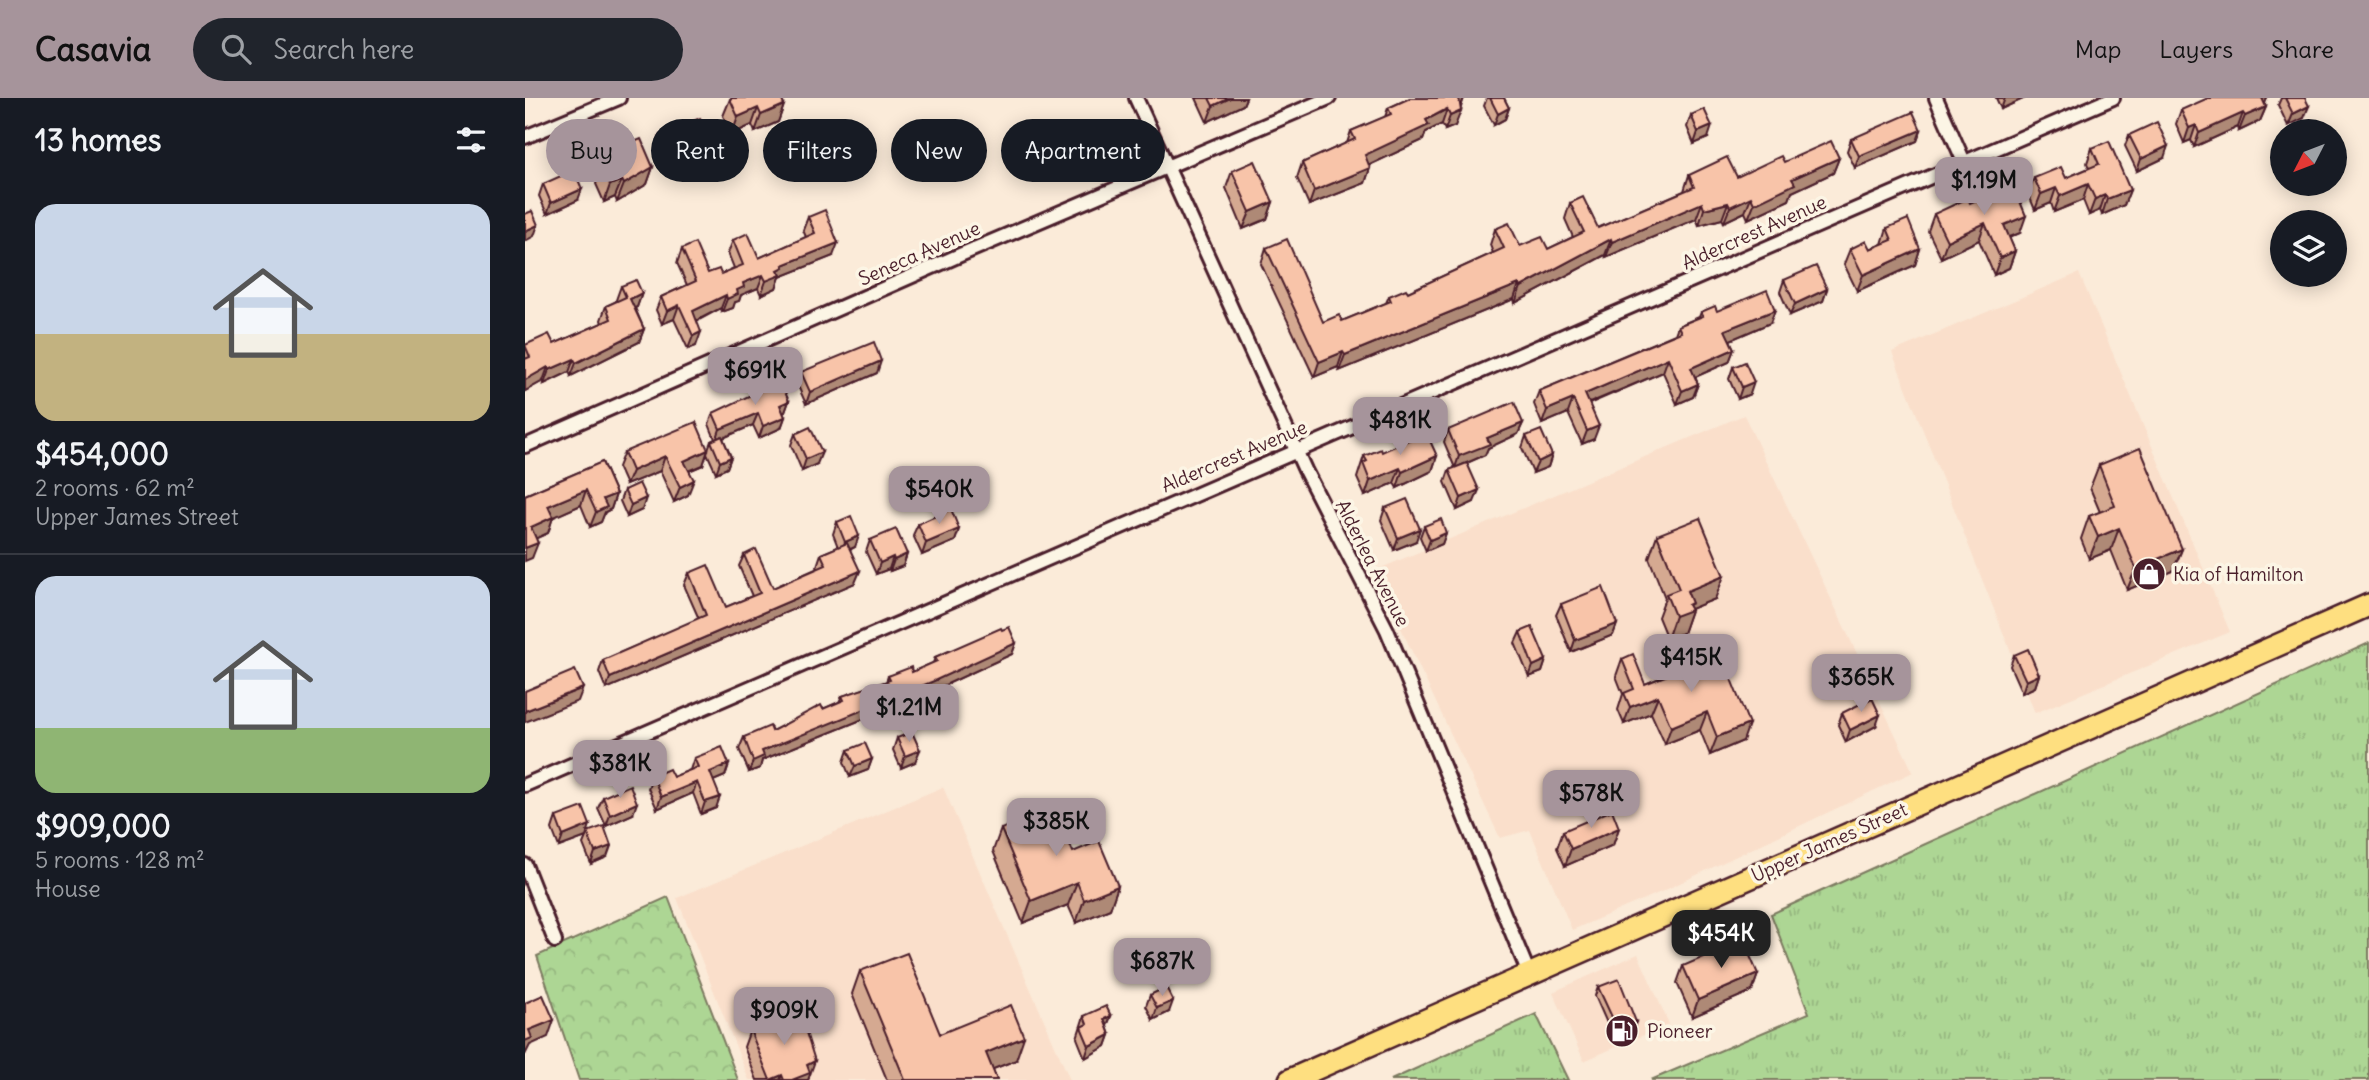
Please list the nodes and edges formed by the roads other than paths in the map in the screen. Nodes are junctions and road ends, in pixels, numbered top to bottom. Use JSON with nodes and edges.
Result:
{"nodes":[{"id":1,"x":619,"y":98,"type":"edge"},
{"id":2,"x":1136,"y":98,"type":"edge"},
{"id":3,"x":1329,"y":98,"type":"edge"},
{"id":4,"x":1936,"y":98,"type":"edge"},
{"id":5,"x":2113,"y":98,"type":"edge"},
{"id":6,"x":525,"y":137,"type":"edge"},
{"id":7,"x":1965,"y":162,"type":"junction"},
{"id":8,"x":1168,"y":169,"type":"junction"},
{"id":9,"x":525,"y":446,"type":"edge"},
{"id":10,"x":1297,"y":451,"type":"junction"},
{"id":11,"x":2369,"y":605,"type":"edge"},
{"id":12,"x":525,"y":785,"type":"edge"},
{"id":13,"x":525,"y":865,"type":"edge"},
{"id":14,"x":555,"y":941,"type":"dead end"},
{"id":15,"x":1529,"y":974,"type":"junction"},
{"id":16,"x":1290,"y":1080,"type":"edge"}],
"edges":[{"from":1,"to":6,"type":"street"},
{"from":2,"to":8,"type":"street","name":"Alderlea Avenue"},
{"from":3,"to":8,"type":"street","name":"Seneca Avenue"},
{"from":4,"to":7,"type":"street"},
{"from":5,"to":7,"type":"street","name":"Aldercrest Avenue"},
{"from":7,"to":10,"type":"street","name":"Aldercrest Avenue"},
{"from":8,"to":9,"type":"street","name":"Seneca Avenue"},
{"from":8,"to":10,"type":"street","name":"Alderlea Avenue"},
{"from":10,"to":12,"type":"street","name":"Aldercrest Avenue"},
{"from":10,"to":15,"type":"street","name":"Alderlea Avenue"},
{"from":11,"to":15,"type":"main road","name":"Upper James Street"},
{"from":13,"to":14,"type":"street"},
{"from":15,"to":16,"type":"main road","name":"Upper James Street"}]}
